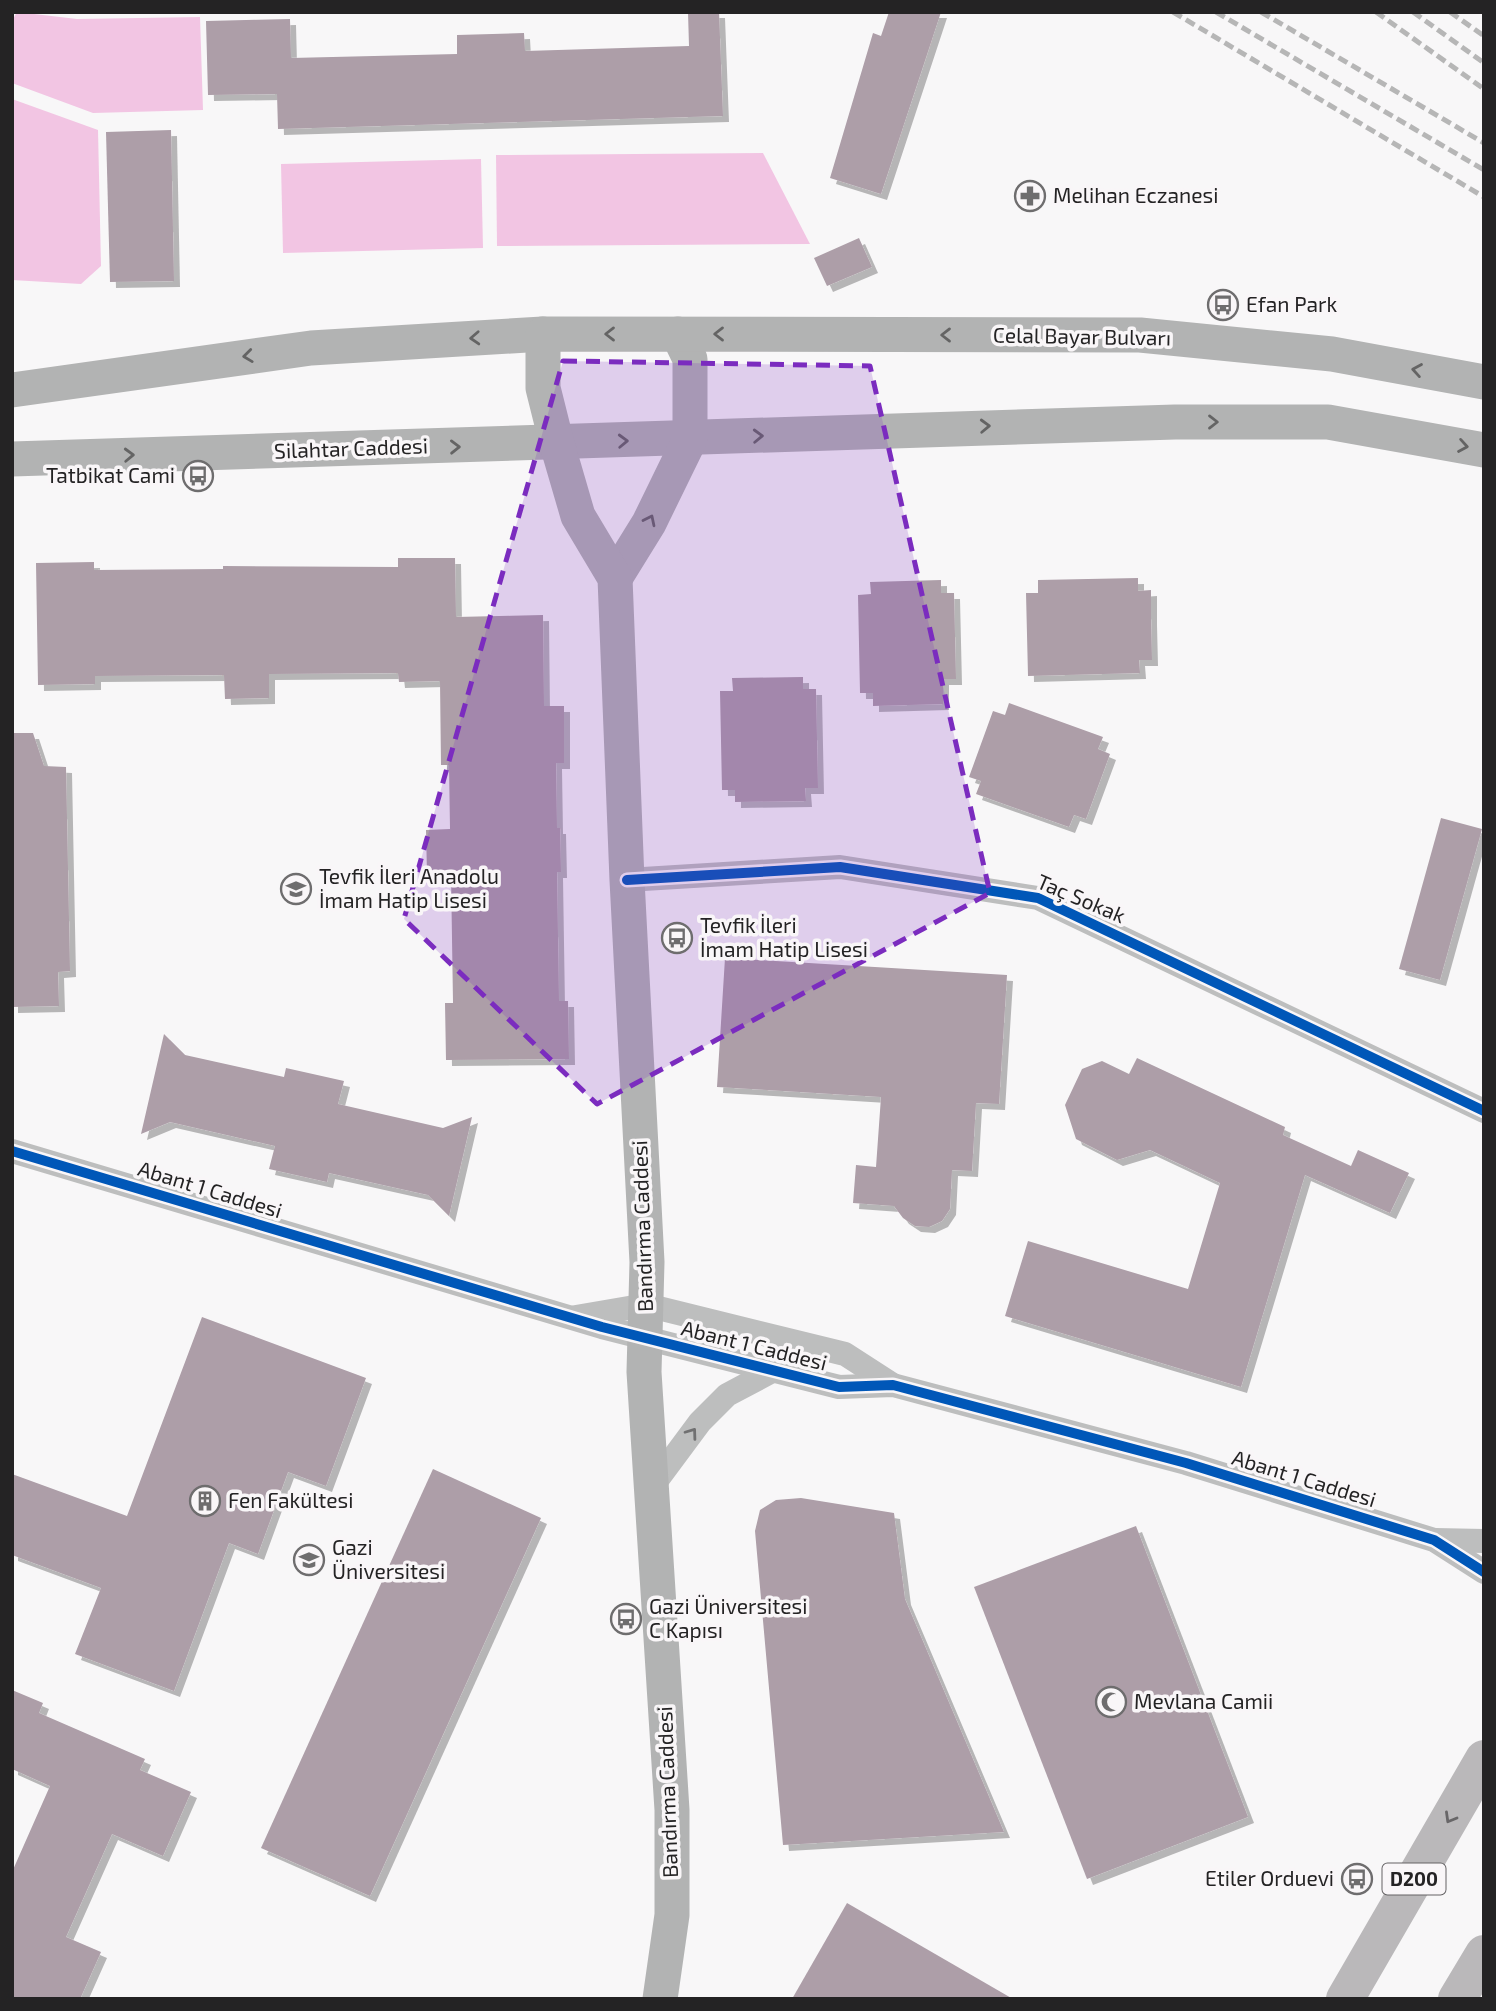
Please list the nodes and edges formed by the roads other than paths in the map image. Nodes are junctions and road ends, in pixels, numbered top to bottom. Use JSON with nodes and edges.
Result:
{"nodes":[{"id":1,"x":543,"y":334,"type":"junction"},
{"id":2,"x":678,"y":334,"type":"junction"},
{"id":3,"x":1484,"y":382,"type":"edge"},
{"id":4,"x":12,"y":390,"type":"edge"},
{"id":5,"x":690,"y":439,"type":"junction"},
{"id":6,"x":557,"y":444,"type":"junction"},
{"id":7,"x":1484,"y":450,"type":"edge"},
{"id":8,"x":12,"y":459,"type":"edge"},
{"id":9,"x":615,"y":578,"type":"junction"},
{"id":10,"x":627,"y":880,"type":"junction"},
{"id":11,"x":1484,"y":1111,"type":"edge"},
{"id":12,"x":12,"y":1151,"type":"edge"},
{"id":13,"x":568,"y":1318,"type":"junction"},
{"id":14,"x":646,"y":1322,"type":"junction"},
{"id":15,"x":774,"y":1370,"type":"junction"},
{"id":16,"x":893,"y":1385,"type":"junction"},
{"id":17,"x":651,"y":1488,"type":"junction"},
{"id":18,"x":1434,"y":1540,"type":"junction"},
{"id":19,"x":1484,"y":1541,"type":"edge"},
{"id":20,"x":1484,"y":1572,"type":"edge"},
{"id":21,"x":1483,"y":1759,"type":"edge"},
{"id":22,"x":1484,"y":1954,"type":"edge"},
{"id":23,"x":660,"y":1999,"type":"edge"},
{"id":24,"x":1345,"y":1999,"type":"edge"},
{"id":25,"x":1457,"y":1999,"type":"edge"}],
"edges":[{"from":2,"to":1,"type":"main road","one_way":true},
{"from":1,"to":4,"type":"main road","one_way":true},
{"from":1,"to":6,"type":"main road","name":"Bandırma Caddesi"},
{"from":3,"to":2,"type":"main road","name":"Celal Bayar Bulvarı","one_way":true},
{"from":2,"to":5,"type":"main road"},
{"from":6,"to":5,"type":"main road","name":"Silahtar Caddesi","one_way":true},
{"from":5,"to":7,"type":"main road","one_way":true},
{"from":9,"to":5,"type":"main road","one_way":true},
{"from":8,"to":6,"type":"main road","name":"Silahtar Caddesi","one_way":true},
{"from":6,"to":9,"type":"main road","name":"Bandırma Caddesi"},
{"from":9,"to":10,"type":"main road","name":"Bandırma Caddesi"},
{"from":10,"to":11,"type":"street","name":"Taç Sokak"},
{"from":10,"to":14,"type":"main road","name":"Bandırma Caddesi"},
{"from":12,"to":13,"type":"street","name":"Abant 1 Caddesi"},
{"from":13,"to":14,"type":"street","name":"Abant 1 Caddesi"},
{"from":13,"to":14,"type":"street","name":"Abant 1 Caddesi"},
{"from":14,"to":15,"type":"street","name":"Abant 1 Caddesi"},
{"from":14,"to":16,"type":"street","name":"Abant 1 Caddesi"},
{"from":14,"to":17,"type":"main road","name":"Bandırma Caddesi"},
{"from":15,"to":16,"type":"street","name":"Abant 1 Caddesi"},
{"from":17,"to":15,"type":"street","one_way":true},
{"from":16,"to":18,"type":"street","name":"Abant 1 Caddesi"},
{"from":17,"to":23,"type":"main road","name":"Bandırma Caddesi"},
{"from":18,"to":19,"type":"street","name":"Abant 1 Caddesi"},
{"from":18,"to":20,"type":"street","name":"Abant 1 Caddesi"},
{"from":21,"to":24,"type":"highway","number":"D200","one_way":true},
{"from":22,"to":25,"type":"highway"}]}
